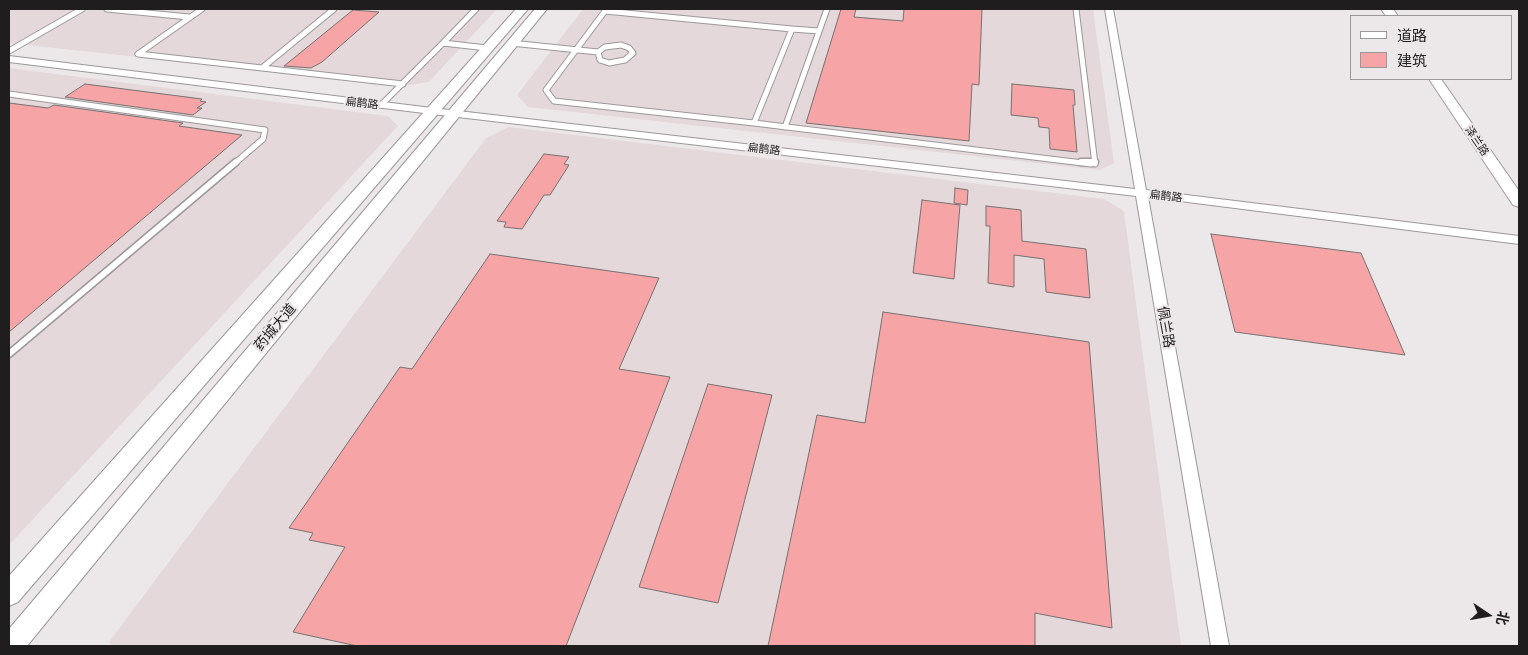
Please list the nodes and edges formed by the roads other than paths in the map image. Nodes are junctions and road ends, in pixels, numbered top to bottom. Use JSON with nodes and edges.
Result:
{"nodes":[{"id":1,"x":82,"y":9,"type":"edge"},
{"id":2,"x":107,"y":9,"type":"edge"},
{"id":3,"x":202,"y":9,"type":"edge"},
{"id":4,"x":334,"y":9,"type":"edge"},
{"id":5,"x":476,"y":9,"type":"edge"},
{"id":6,"x":522,"y":9,"type":"edge"},
{"id":7,"x":540,"y":9,"type":"edge"},
{"id":8,"x":827,"y":9,"type":"edge"},
{"id":9,"x":1076,"y":9,"type":"edge"},
{"id":10,"x":1109,"y":9,"type":"edge"},
{"id":11,"x":606,"y":10,"type":"edge"},
{"id":12,"x":189,"y":17,"type":"junction"},
{"id":13,"x":792,"y":29,"type":"junction"},
{"id":14,"x":819,"y":31,"type":"junction"},
{"id":15,"x":443,"y":43,"type":"junction"},
{"id":16,"x":511,"y":43,"type":"junction"},
{"id":17,"x":487,"y":48,"type":"junction"},
{"id":18,"x":577,"y":50,"type":"junction"},
{"id":19,"x":9,"y":51,"type":"edge"},
{"id":20,"x":598,"y":52,"type":"junction"},
{"id":21,"x":9,"y":59,"type":"edge"},
{"id":22,"x":262,"y":68,"type":"junction"},
{"id":23,"x":1436,"y":80,"type":"edge"},
{"id":24,"x":403,"y":84,"type":"junction"},
{"id":25,"x":9,"y":94,"type":"edge"},
{"id":26,"x":382,"y":105,"type":"junction"},
{"id":27,"x":432,"y":111,"type":"junction"},
{"id":28,"x":452,"y":113,"type":"junction"},
{"id":29,"x":754,"y":124,"type":"junction"},
{"id":30,"x":785,"y":127,"type":"junction"},
{"id":31,"x":1143,"y":193,"type":"junction"},
{"id":32,"x":1519,"y":202,"type":"edge"},
{"id":33,"x":1519,"y":240,"type":"edge"},
{"id":34,"x":9,"y":354,"type":"edge"},
{"id":35,"x":9,"y":594,"type":"edge"},
{"id":36,"x":11,"y":646,"type":"edge"},
{"id":37,"x":1220,"y":646,"type":"edge"}],
"edges":[{"from":1,"to":19,"type":"lane"},
{"from":2,"to":12,"type":"lane"},
{"from":3,"to":12,"type":"lane"},
{"from":4,"to":22,"type":"lane"},
{"from":5,"to":15,"type":"lane"},
{"from":6,"to":17,"type":"main road","name":"药城大道"},
{"from":7,"to":16,"type":"main road","name":"药城大道"},
{"from":8,"to":14,"type":"lane"},
{"from":9,"to":30,"type":"lane"},
{"from":10,"to":31,"type":"street","name":"佩兰路"},
{"from":11,"to":13,"type":"lane"},
{"from":11,"to":18,"type":"lane"},
{"from":12,"to":22,"type":"lane"},
{"from":13,"to":14,"type":"lane"},
{"from":13,"to":29,"type":"lane"},
{"from":14,"to":30,"type":"lane"},
{"from":15,"to":17,"type":"lane"},
{"from":15,"to":24,"type":"lane"},
{"from":16,"to":18,"type":"lane"},
{"from":16,"to":28,"type":"main road","name":"药城大道"},
{"from":17,"to":27,"type":"main road","name":"药城大道"},
{"from":18,"to":20,"type":"lane"},
{"from":18,"to":29,"type":"lane"},
{"from":20,"to":20,"type":"lane"},
{"from":21,"to":26,"type":"street","name":"扁鹊路"},
{"from":22,"to":24,"type":"lane"},
{"from":23,"to":32,"type":"main road","name":"泽兰路"},
{"from":24,"to":26,"type":"lane"},
{"from":25,"to":34,"type":"lane"},
{"from":26,"to":27,"type":"street","name":"扁鹊路"},
{"from":27,"to":28,"type":"street","name":"扁鹊路"},
{"from":27,"to":35,"type":"main road","name":"药城大道"},
{"from":28,"to":31,"type":"street","name":"扁鹊路"},
{"from":28,"to":36,"type":"main road","name":"药城大道"},
{"from":29,"to":30,"type":"lane"},
{"from":31,"to":33,"type":"street","name":"扁鹊路"},
{"from":31,"to":37,"type":"street","name":"佩兰路"}]}
